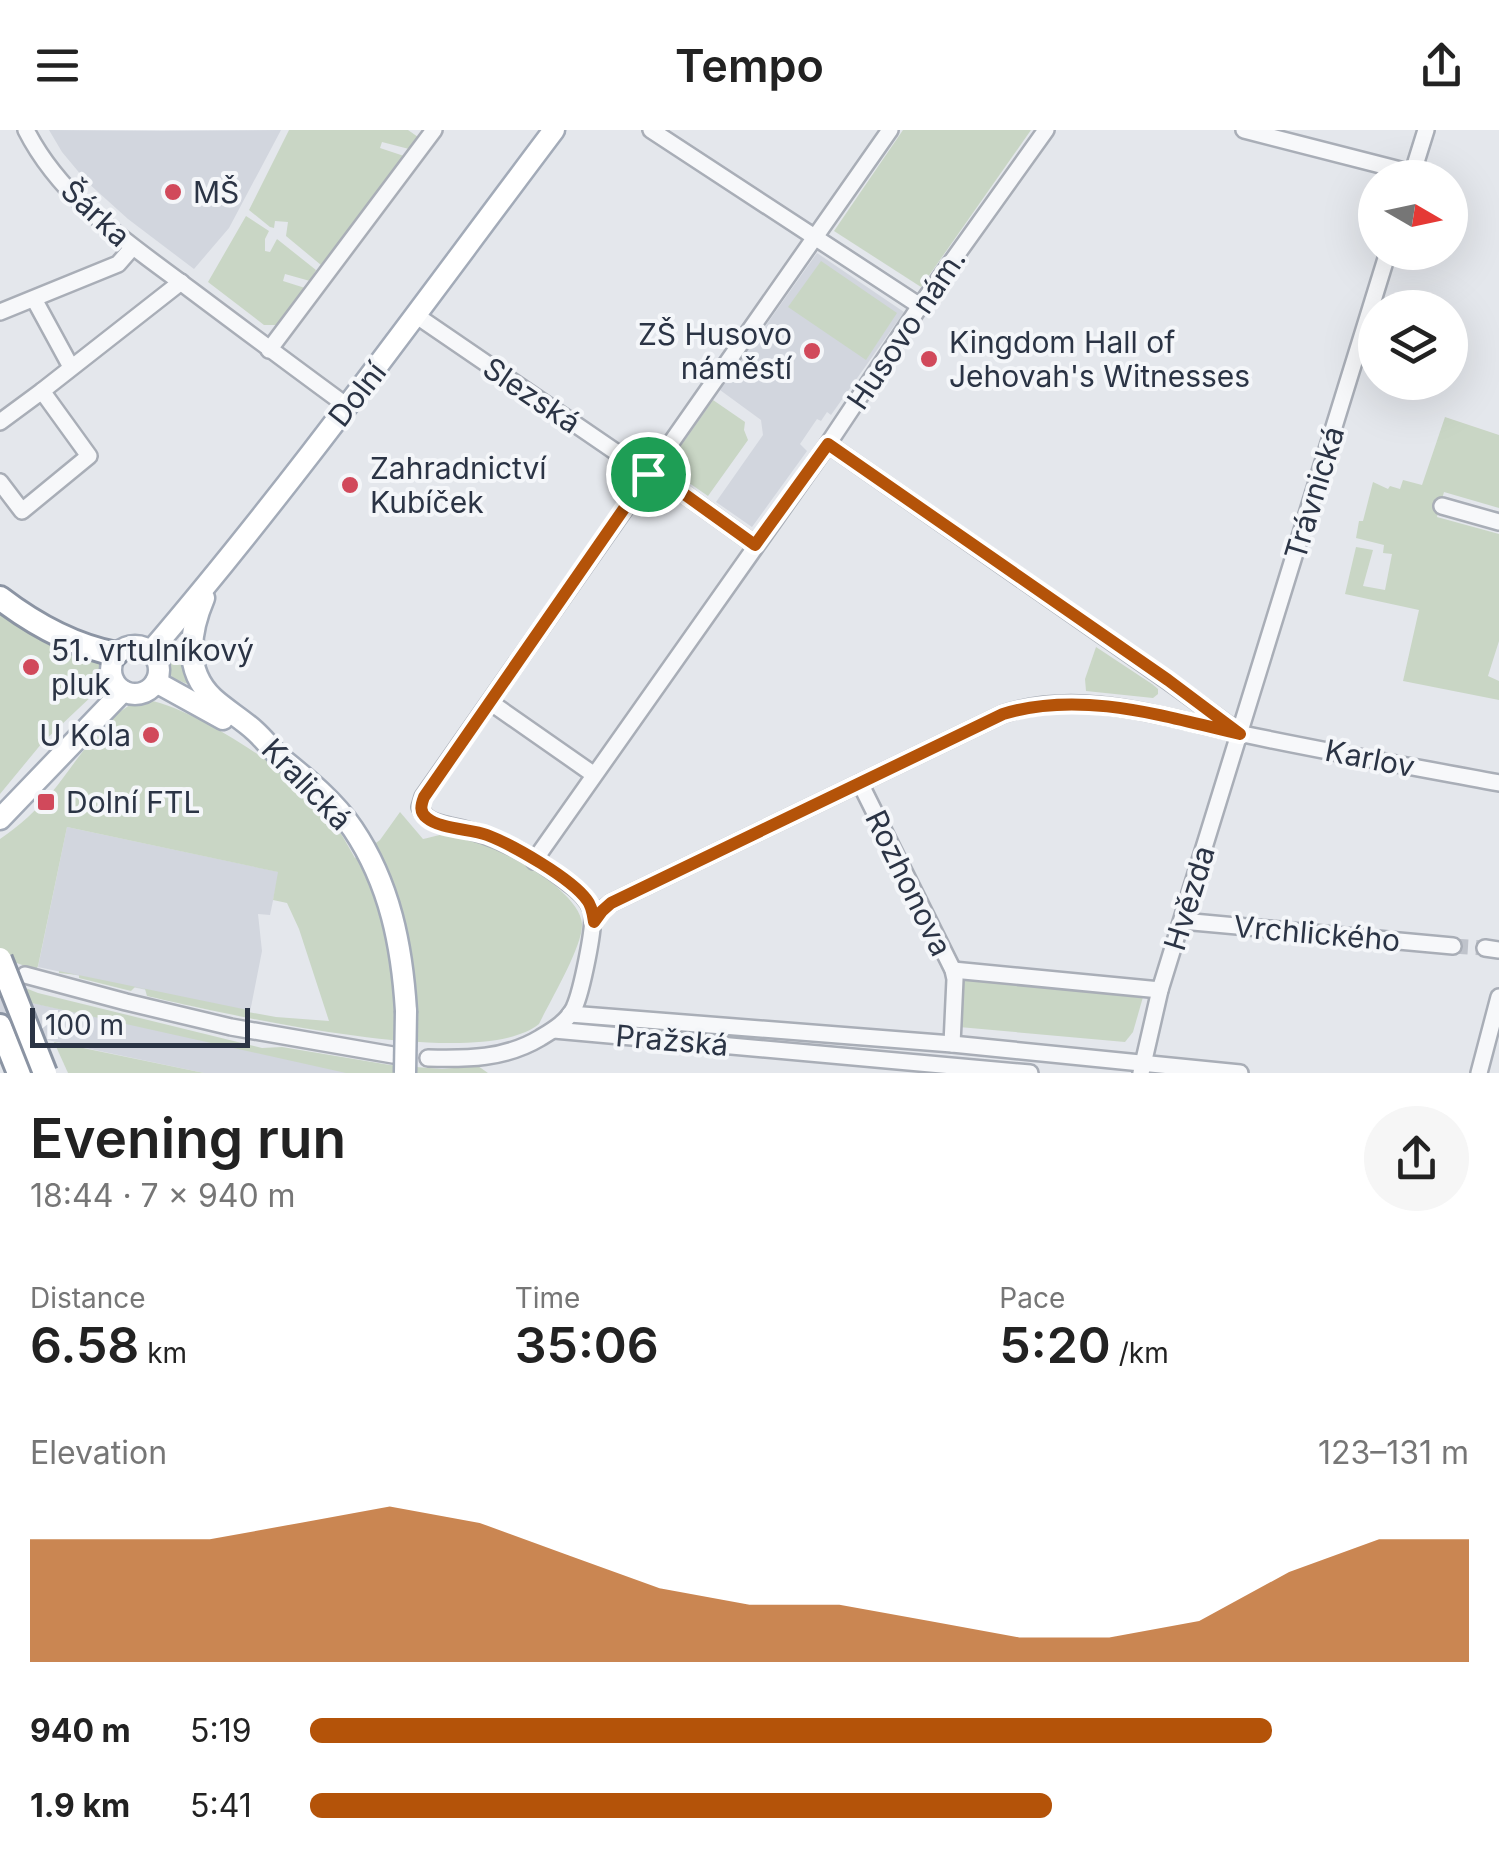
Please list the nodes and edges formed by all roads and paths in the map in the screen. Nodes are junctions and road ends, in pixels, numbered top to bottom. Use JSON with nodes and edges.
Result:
{"nodes":[{"id":1,"x":26,"y":130,"type":"edge"},
{"id":2,"x":434,"y":130,"type":"edge"},
{"id":3,"x":554,"y":130,"type":"edge"},
{"id":4,"x":651,"y":130,"type":"edge"},
{"id":5,"x":890,"y":130,"type":"edge"},
{"id":6,"x":1046,"y":130,"type":"edge"},
{"id":7,"x":1244,"y":130,"type":"edge"},
{"id":8,"x":1426,"y":130,"type":"edge"},
{"id":9,"x":1417,"y":160,"type":"edge"},
{"id":10,"x":1358,"y":161,"type":"edge"},
{"id":11,"x":814,"y":236,"type":"junction"},
{"id":12,"x":132,"y":248,"type":"junction"},
{"id":13,"x":1382,"y":270,"type":"edge"},
{"id":14,"x":180,"y":282,"type":"junction"},
{"id":15,"x":34,"y":299,"type":"junction"},
{"id":16,"x":920,"y":306,"type":"junction"},
{"id":17,"x":0,"y":312,"type":"edge"},
{"id":18,"x":417,"y":316,"type":"junction"},
{"id":19,"x":269,"y":350,"type":"junction"},
{"id":20,"x":72,"y":367,"type":"junction"},
{"id":21,"x":42,"y":391,"type":"junction"},
{"id":22,"x":347,"y":406,"type":"junction"},
{"id":23,"x":0,"y":422,"type":"edge"},
{"id":24,"x":828,"y":444,"type":"junction"},
{"id":25,"x":648,"y":474,"type":"junction"},
{"id":26,"x":0,"y":482,"type":"edge"},
{"id":27,"x":1442,"y":506,"type":"dead end"},
{"id":28,"x":1499,"y":522,"type":"edge"},
{"id":29,"x":755,"y":545,"type":"junction"},
{"id":30,"x":214,"y":578,"type":"junction"},
{"id":31,"x":0,"y":598,"type":"edge"},
{"id":32,"x":151,"y":651,"type":"junction"},
{"id":33,"x":116,"y":654,"type":"junction"},
{"id":34,"x":156,"y":682,"type":"junction"},
{"id":35,"x":122,"y":691,"type":"junction"},
{"id":36,"x":490,"y":702,"type":"junction"},
{"id":37,"x":1240,"y":734,"type":"junction"},
{"id":38,"x":279,"y":756,"type":"junction"},
{"id":39,"x":593,"y":774,"type":"junction"},
{"id":40,"x":860,"y":782,"type":"junction"},
{"id":41,"x":1499,"y":783,"type":"edge"},
{"id":42,"x":0,"y":819,"type":"edge"},
{"id":43,"x":534,"y":860,"type":"junction"},
{"id":44,"x":1182,"y":921,"type":"junction"},
{"id":45,"x":594,"y":922,"type":"junction"},
{"id":46,"x":1453,"y":946,"type":"tunnel mouth"},
{"id":47,"x":0,"y":959,"type":"edge"},
{"id":48,"x":953,"y":970,"type":"junction"},
{"id":49,"x":25,"y":975,"type":"dead end"},
{"id":50,"x":1160,"y":990,"type":"junction"},
{"id":51,"x":1499,"y":998,"type":"edge"},
{"id":52,"x":570,"y":1014,"type":"junction"},
{"id":53,"x":0,"y":1026,"type":"edge"},
{"id":54,"x":554,"y":1030,"type":"junction"},
{"id":55,"x":952,"y":1044,"type":"junction"},
{"id":56,"x":428,"y":1058,"type":"dead end"},
{"id":57,"x":399,"y":1064,"type":"edge"},
{"id":58,"x":1143,"y":1068,"type":"edge"},
{"id":59,"x":1198,"y":1069,"type":"junction"},
{"id":60,"x":18,"y":1073,"type":"edge"},
{"id":61,"x":46,"y":1073,"type":"edge"},
{"id":62,"x":1030,"y":1073,"type":"edge"},
{"id":63,"x":1162,"y":1073,"type":"edge"},
{"id":64,"x":1240,"y":1073,"type":"edge"},
{"id":65,"x":1478,"y":1073,"type":"edge"}],
"edges":[{"from":1,"to":12,"type":"street","name":"Šárka"},
{"from":2,"to":19,"type":"street"},
{"from":3,"to":18,"type":"main road","name":"Dolní"},
{"from":4,"to":11,"type":"street"},
{"from":5,"to":11,"type":"street"},
{"from":6,"to":16,"type":"street","name":"Husovo nám."},
{"from":7,"to":10,"type":"street"},
{"from":8,"to":9,"type":"street"},
{"from":11,"to":16,"type":"street"},
{"from":11,"to":25,"type":"street"},
{"from":12,"to":14,"type":"street","name":"Šárka"},
{"from":12,"to":15,"type":"street"},
{"from":13,"to":37,"type":"street","name":"Trávnická"},
{"from":14,"to":19,"type":"street","name":"Šárka"},
{"from":14,"to":20,"type":"street"},
{"from":15,"to":17,"type":"street"},
{"from":15,"to":20,"type":"street"},
{"from":16,"to":24,"type":"street","name":"Husovo nám."},
{"from":18,"to":22,"type":"main road","name":"Dolní"},
{"from":18,"to":25,"type":"street","name":"Slezská"},
{"from":19,"to":22,"type":"street","name":"Šárka"},
{"from":20,"to":21,"type":"street"},
{"from":21,"to":23,"type":"street"},
{"from":21,"to":26,"type":"street"},
{"from":22,"to":30,"type":"main road","name":"Dolní"},
{"from":24,"to":29,"type":"street","name":"Husovo nám."},
{"from":24,"to":37,"type":"street"},
{"from":25,"to":29,"type":"street","name":"Slezská"},
{"from":25,"to":36,"type":"street"},
{"from":27,"to":28,"type":"street"},
{"from":29,"to":39,"type":"street","name":"Husovo nám."},
{"from":30,"to":32,"type":"main road","name":"Dolní"},
{"from":30,"to":38,"type":"main road","name":"Kralická"},
{"from":31,"to":33,"type":"highway"},
{"from":32,"to":33,"type":"main road"},
{"from":32,"to":34,"type":"main road"},
{"from":33,"to":35,"type":"main road"},
{"from":34,"to":35,"type":"main road"},
{"from":34,"to":38,"type":"main road"},
{"from":35,"to":42,"type":"main road"},
{"from":36,"to":39,"type":"street"},
{"from":36,"to":43,"type":"street"},
{"from":37,"to":40,"type":"street","name":"Karlov"},
{"from":37,"to":41,"type":"street","name":"Karlov"},
{"from":37,"to":44,"type":"street","name":"Hvězda"},
{"from":38,"to":57,"type":"main road","name":"Kralická","bridge":true},
{"from":39,"to":43,"type":"street","name":"Husovo nám."},
{"from":40,"to":45,"type":"street","name":"Karlov"},
{"from":40,"to":48,"type":"street","name":"Rozhonova"},
{"from":43,"to":45,"type":"street"},
{"from":44,"to":46,"type":"street","name":"Vrchlického"},
{"from":44,"to":50,"type":"street","name":"Hvězda"},
{"from":45,"to":52,"type":"street"},
{"from":47,"to":61,"type":"highway","bridge":true},
{"from":48,"to":50,"type":"street"},
{"from":48,"to":55,"type":"street","name":"Rozhonova"},
{"from":49,"to":57,"type":"street"},
{"from":50,"to":58,"type":"street","name":"Hvězda"},
{"from":51,"to":65,"type":"street"},
{"from":52,"to":54,"type":"street"},
{"from":52,"to":55,"type":"street","name":"Pražská"},
{"from":53,"to":60,"type":"highway"},
{"from":54,"to":56,"type":"street"},
{"from":54,"to":62,"type":"street","name":"Pražská"},
{"from":55,"to":58,"type":"street","name":"Pražská"},
{"from":58,"to":59,"type":"street","name":"Pražská"},
{"from":59,"to":63,"type":"street"},
{"from":59,"to":64,"type":"street"}]}
